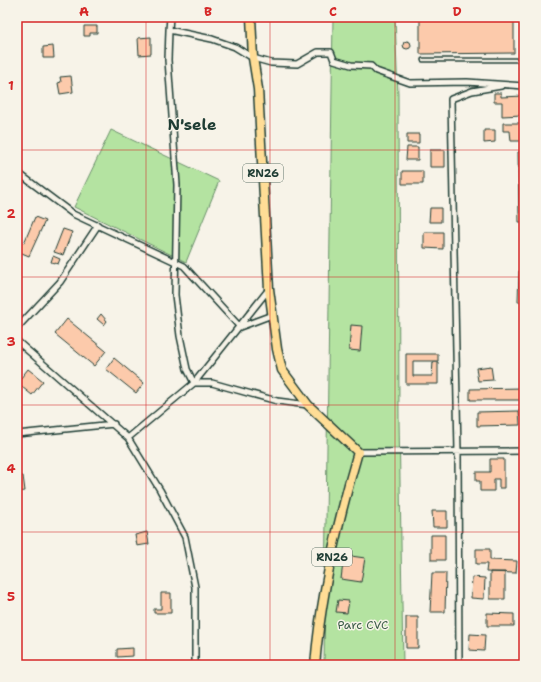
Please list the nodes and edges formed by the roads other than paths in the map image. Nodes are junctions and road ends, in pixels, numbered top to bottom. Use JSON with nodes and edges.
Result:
{"nodes":[{"id":1,"x":170,"y":17,"type":"edge"},
{"id":2,"x":251,"y":17,"type":"edge"},
{"id":3,"x":169,"y":30,"type":"junction"},
{"id":4,"x":253,"y":58,"type":"junction"},
{"id":5,"x":423,"y":60,"type":"dead end"},
{"id":6,"x":524,"y":60,"type":"edge"},
{"id":7,"x":501,"y":86,"type":"junction"},
{"id":8,"x":524,"y":86,"type":"edge"},
{"id":9,"x":17,"y":172,"type":"edge"},
{"id":10,"x":98,"y":225,"type":"junction"},
{"id":11,"x":176,"y":262,"type":"junction"},
{"id":12,"x":269,"y":289,"type":"junction"},
{"id":13,"x":272,"y":315,"type":"junction"},
{"id":14,"x":240,"y":327,"type":"junction"},
{"id":15,"x":17,"y":328,"type":"edge"},
{"id":16,"x":17,"y":341,"type":"edge"},
{"id":17,"x":194,"y":382,"type":"junction"},
{"id":18,"x":308,"y":405,"type":"junction"},
{"id":19,"x":114,"y":424,"type":"junction"},
{"id":20,"x":17,"y":434,"type":"edge"},
{"id":21,"x":128,"y":438,"type":"junction"},
{"id":22,"x":524,"y":450,"type":"edge"},
{"id":23,"x":358,"y":452,"type":"junction"},
{"id":24,"x":458,"y":452,"type":"junction"},
{"id":25,"x":195,"y":665,"type":"edge"},
{"id":26,"x":315,"y":665,"type":"edge"},
{"id":27,"x":459,"y":665,"type":"edge"}],
"edges":[{"from":1,"to":3,"type":"street"},
{"from":2,"to":4,"type":"main road","number":"RN26"},
{"from":3,"to":4,"type":"street"},
{"from":3,"to":11,"type":"street"},
{"from":4,"to":7,"type":"street"},
{"from":4,"to":12,"type":"main road","number":"RN26"},
{"from":5,"to":6,"type":"lane"},
{"from":7,"to":8,"type":"street"},
{"from":7,"to":24,"type":"street"},
{"from":9,"to":10,"type":"street"},
{"from":10,"to":11,"type":"street"},
{"from":10,"to":15,"type":"street"},
{"from":11,"to":14,"type":"street"},
{"from":11,"to":17,"type":"street"},
{"from":12,"to":13,"type":"main road","number":"RN26"},
{"from":12,"to":14,"type":"street"},
{"from":13,"to":14,"type":"street"},
{"from":13,"to":18,"type":"main road","number":"RN26"},
{"from":14,"to":17,"type":"street"},
{"from":16,"to":19,"type":"street"},
{"from":17,"to":18,"type":"street"},
{"from":17,"to":21,"type":"street"},
{"from":18,"to":23,"type":"main road","number":"RN26"},
{"from":19,"to":20,"type":"street"},
{"from":19,"to":21,"type":"street"},
{"from":21,"to":25,"type":"street"},
{"from":22,"to":24,"type":"street"},
{"from":23,"to":24,"type":"street"},
{"from":23,"to":26,"type":"main road","number":"RN26"},
{"from":24,"to":27,"type":"street"}]}
